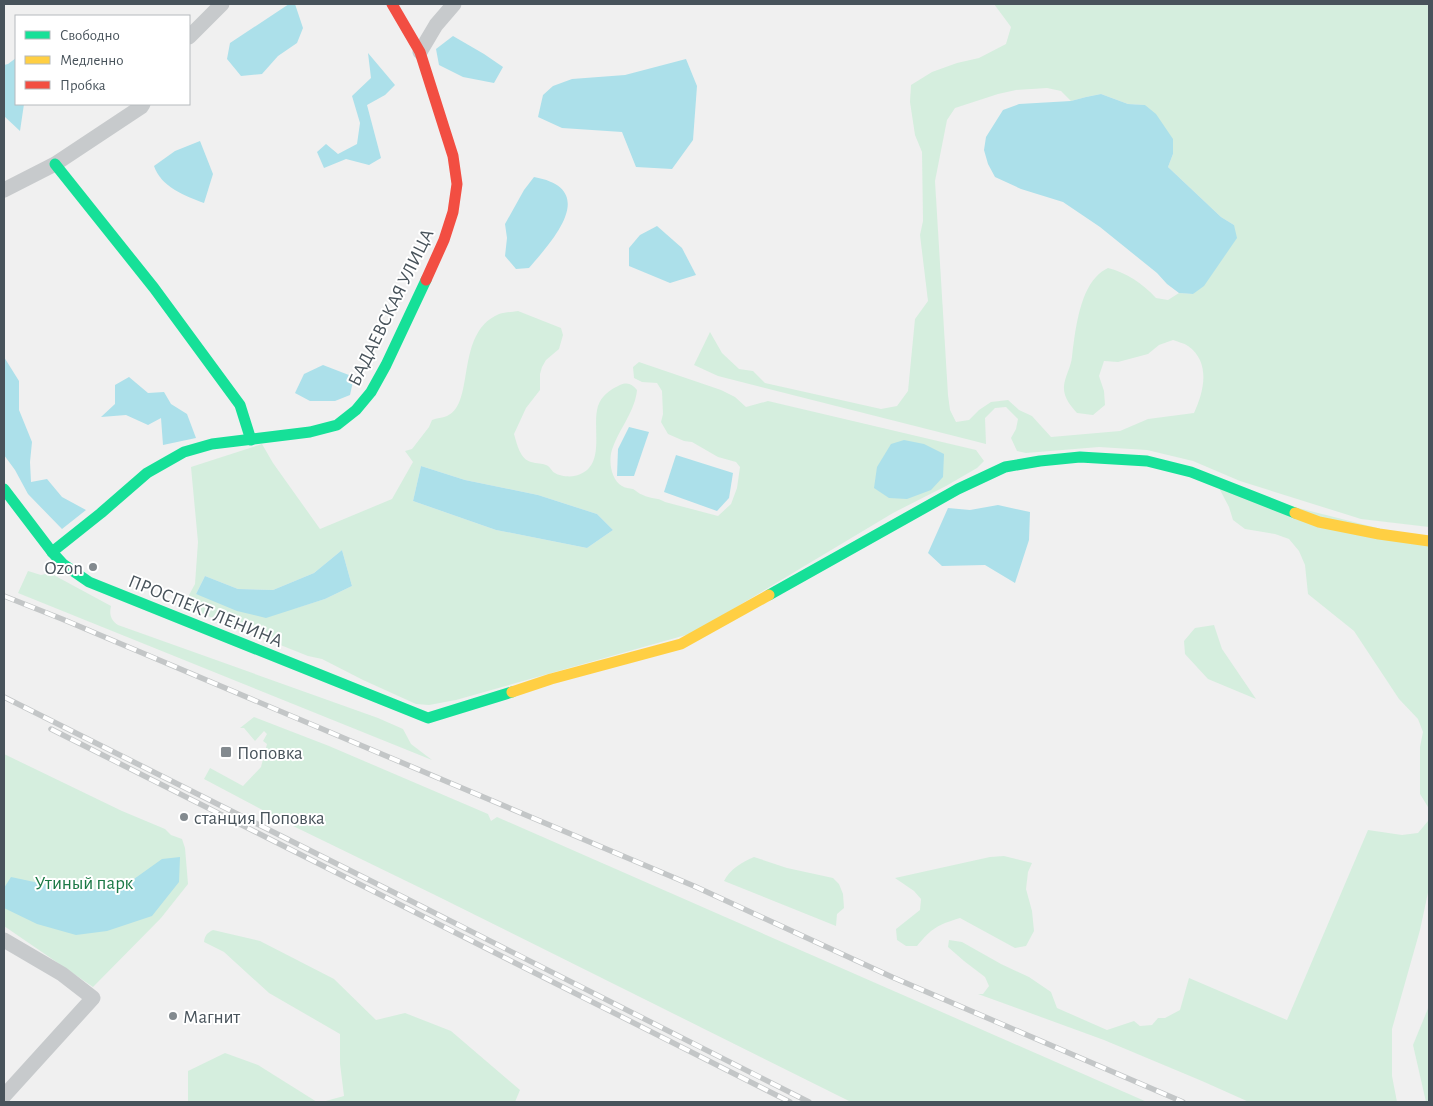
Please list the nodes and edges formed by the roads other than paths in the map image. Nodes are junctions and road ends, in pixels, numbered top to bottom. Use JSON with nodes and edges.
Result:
{"nodes":[{"id":1,"x":222,"y":4,"type":"edge"},
{"id":2,"x":392,"y":4,"type":"edge"},
{"id":3,"x":454,"y":4,"type":"edge"},
{"id":4,"x":190,"y":36,"type":"edge"},
{"id":5,"x":420,"y":52,"type":"junction"},
{"id":6,"x":142,"y":105,"type":"edge"},
{"id":7,"x":56,"y":164,"type":"junction"},
{"id":8,"x":4,"y":190,"type":"edge"},
{"id":9,"x":251,"y":440,"type":"junction"},
{"id":10,"x":4,"y":489,"type":"edge"},
{"id":11,"x":1429,"y":541,"type":"edge"},
{"id":12,"x":52,"y":552,"type":"junction"},
{"id":13,"x":4,"y":940,"type":"edge"},
{"id":14,"x":4,"y":1096,"type":"edge"}],
"edges":[{"from":1,"to":4,"type":"street"},
{"from":2,"to":5,"type":"street","name":"БАДАЕВСКАЯ УЛИЦА"},
{"from":3,"to":5,"type":"street"},
{"from":5,"to":9,"type":"street","name":"БАДАЕВСКАЯ УЛИЦА"},
{"from":6,"to":7,"type":"street"},
{"from":7,"to":8,"type":"street"},
{"from":7,"to":9,"type":"street"},
{"from":9,"to":12,"type":"street","name":"БАДАЕВСКАЯ УЛИЦА"},
{"from":10,"to":12,"type":"street","name":"ПРОСПЕКТ ЛЕНИНА"},
{"from":11,"to":12,"type":"street","name":"ПРОСПЕКТ ЛЕНИНА"},
{"from":13,"to":14,"type":"street"}]}
